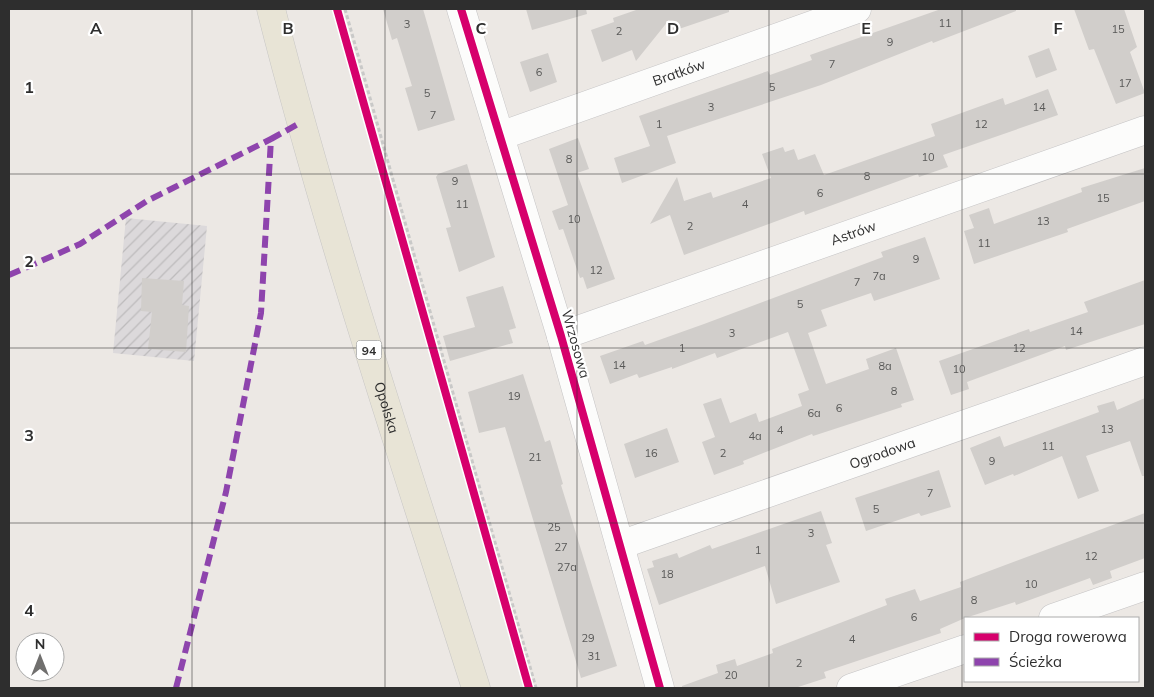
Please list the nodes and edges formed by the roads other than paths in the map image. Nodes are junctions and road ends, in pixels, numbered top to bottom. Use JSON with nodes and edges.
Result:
{"nodes":[{"id":1,"x":272,"y":9,"type":"edge"},
{"id":2,"x":461,"y":9,"type":"edge"},
{"id":3,"x":857,"y":9,"type":"edge"},
{"id":4,"x":1145,"y":130,"type":"edge"},
{"id":5,"x":500,"y":136,"type":"junction"},
{"id":6,"x":561,"y":336,"type":"junction"},
{"id":7,"x":1145,"y":362,"type":"edge"},
{"id":8,"x":620,"y":544,"type":"junction"},
{"id":9,"x":1145,"y":586,"type":"edge"},
{"id":10,"x":1056,"y":617,"type":"edge"},
{"id":11,"x":964,"y":649,"type":"edge"},
{"id":12,"x":476,"y":688,"type":"edge"},
{"id":13,"x":660,"y":688,"type":"edge"},
{"id":14,"x":851,"y":688,"type":"edge"}],
"edges":[{"from":1,"to":12,"type":"main road","name":"Opolska","number":"94"},
{"from":2,"to":5,"type":"street","name":"Wrzosowa"},
{"from":3,"to":5,"type":"street","name":"Bratków"},
{"from":4,"to":6,"type":"street","name":"Astrów"},
{"from":5,"to":6,"type":"street","name":"Wrzosowa"},
{"from":6,"to":8,"type":"street","name":"Wrzosowa"},
{"from":7,"to":8,"type":"street","name":"Ogrodowa"},
{"from":8,"to":13,"type":"street","name":"Wrzosowa"},
{"from":9,"to":10,"type":"street"},
{"from":11,"to":14,"type":"street"}]}
